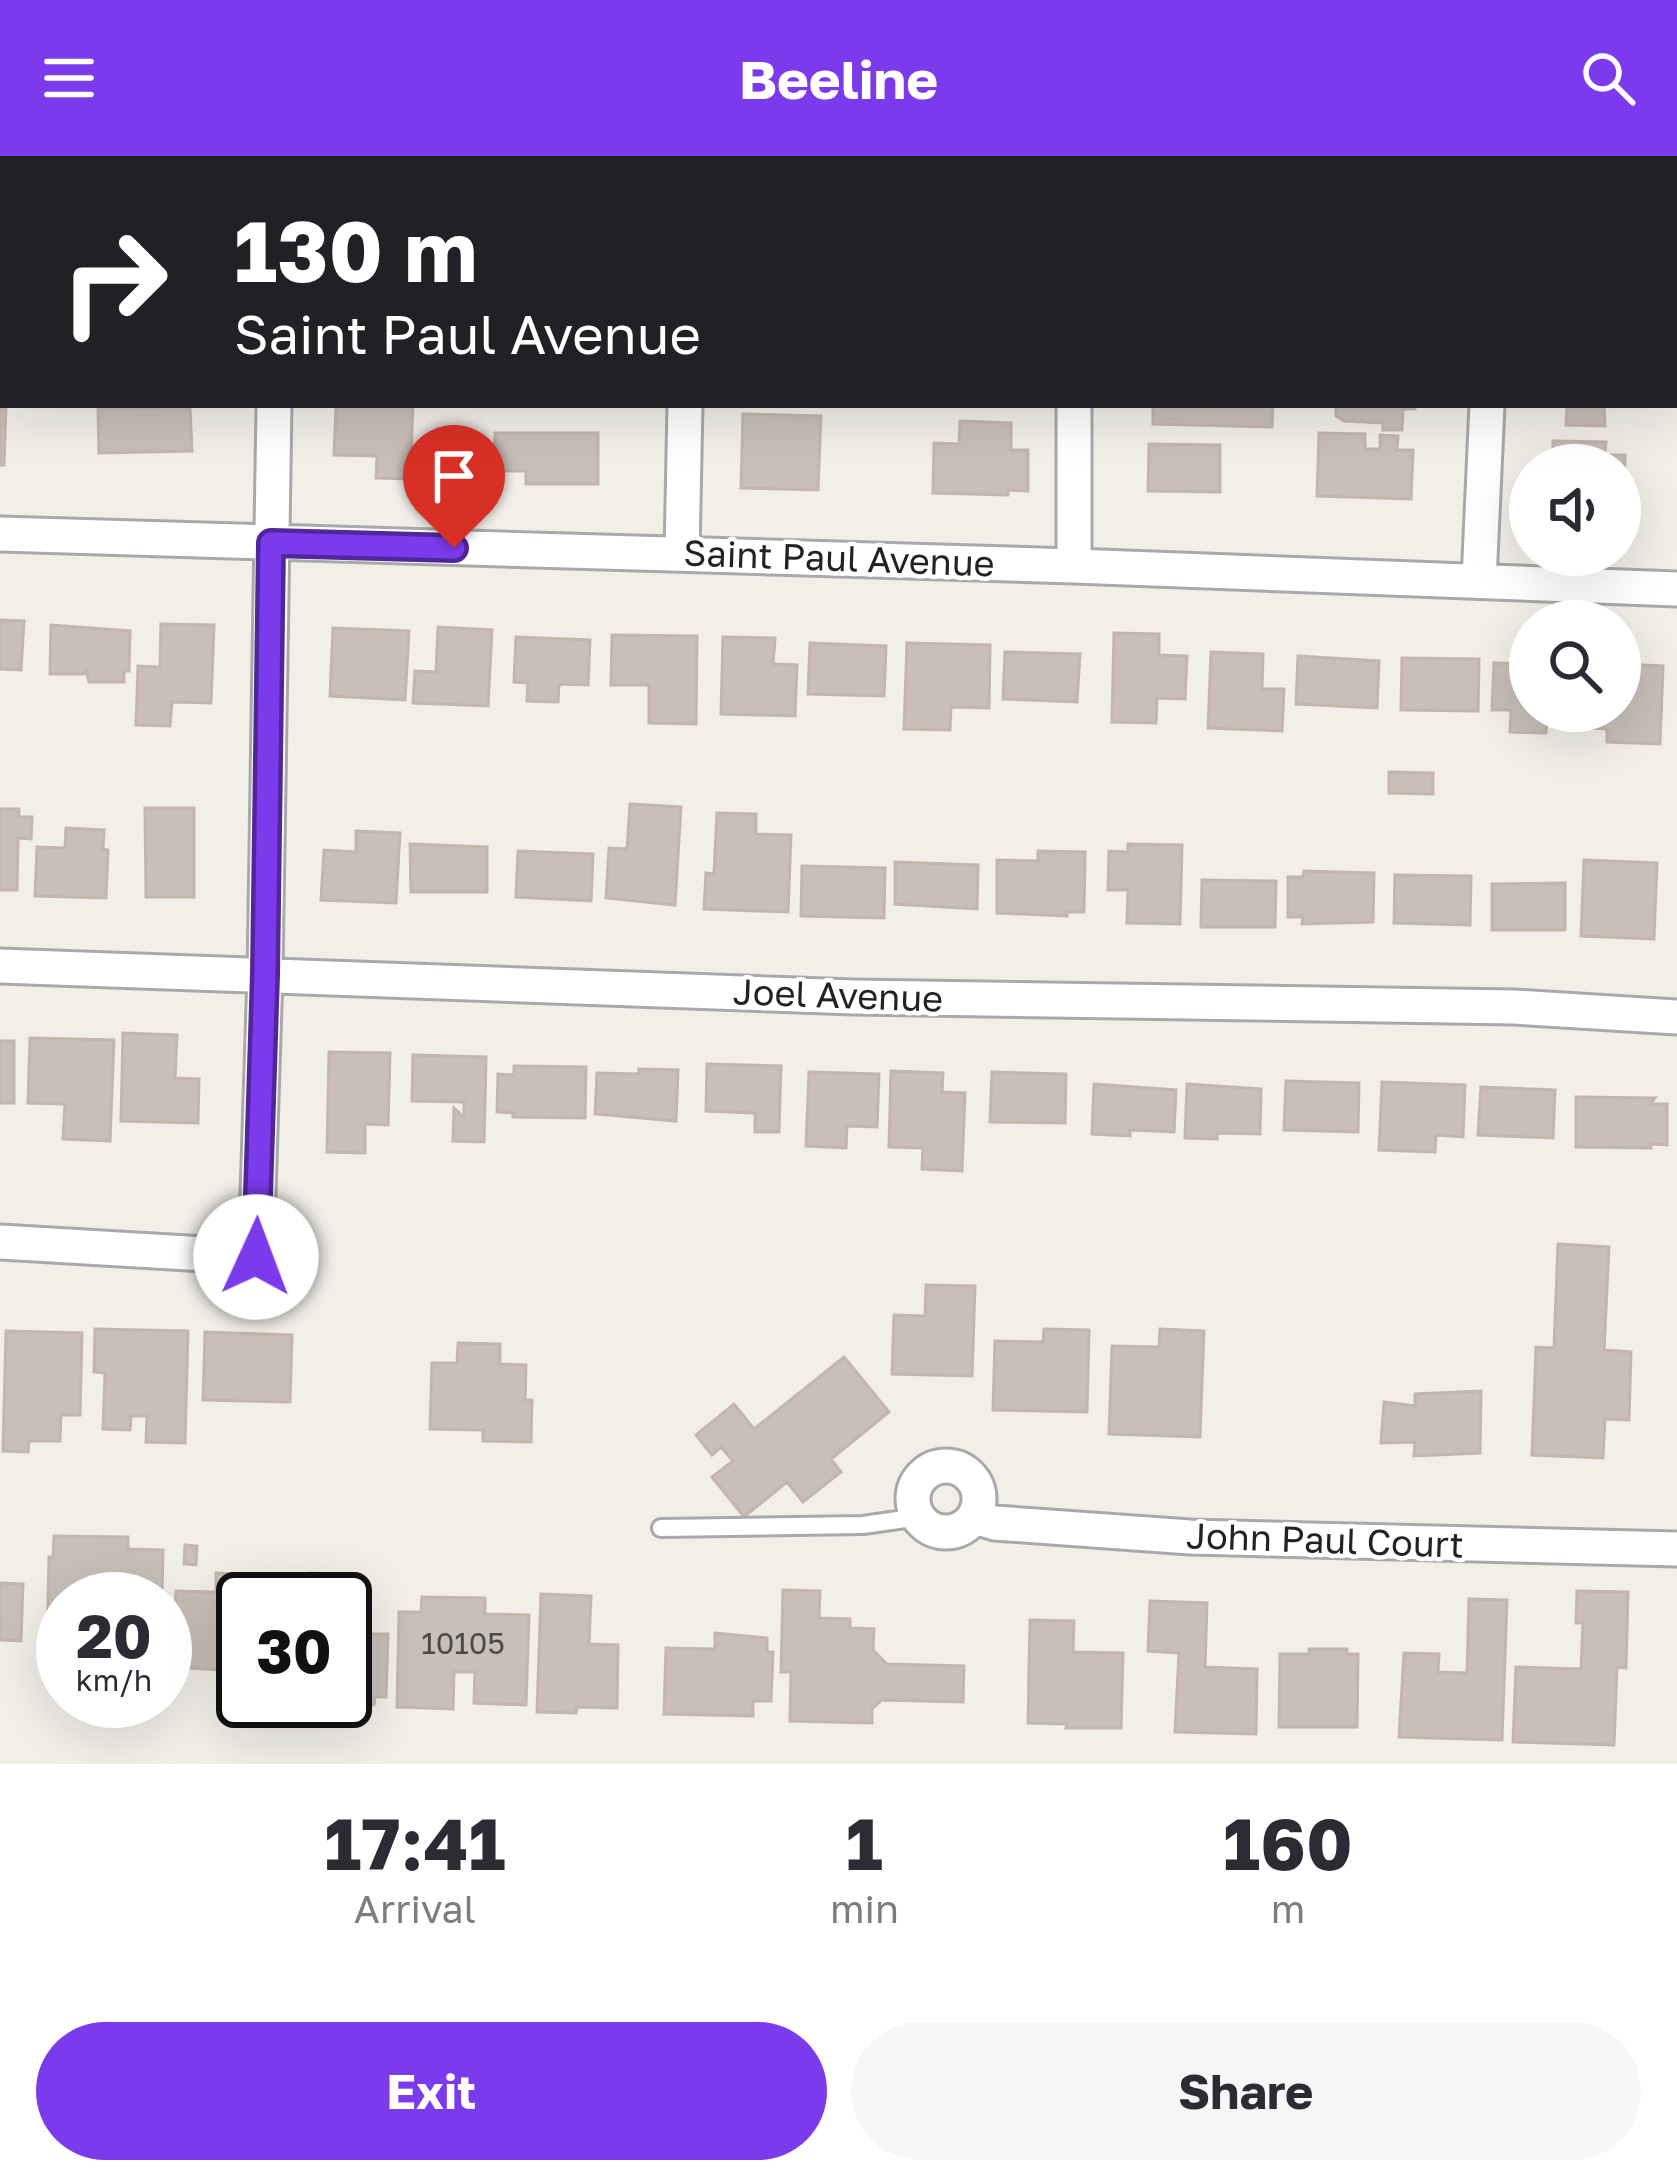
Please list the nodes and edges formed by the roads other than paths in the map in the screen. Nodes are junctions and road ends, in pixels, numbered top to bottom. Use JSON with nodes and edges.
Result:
{"nodes":[{"id":1,"x":274,"y":408,"type":"edge"},
{"id":2,"x":685,"y":408,"type":"edge"},
{"id":3,"x":1074,"y":408,"type":"edge"},
{"id":4,"x":1487,"y":408,"type":"edge"},
{"id":5,"x":0,"y":534,"type":"edge"},
{"id":6,"x":271,"y":543,"type":"junction"},
{"id":7,"x":682,"y":553,"type":"junction"},
{"id":8,"x":1074,"y":566,"type":"junction"},
{"id":9,"x":1479,"y":581,"type":"junction"},
{"id":10,"x":1677,"y":589,"type":"edge"},
{"id":11,"x":0,"y":966,"type":"edge"},
{"id":12,"x":265,"y":974,"type":"junction"},
{"id":13,"x":1677,"y":1018,"type":"edge"},
{"id":14,"x":0,"y":1242,"type":"edge"},
{"id":15,"x":974,"y":1516,"type":"junction"},
{"id":16,"x":919,"y":1517,"type":"junction"},
{"id":17,"x":661,"y":1528,"type":"dead end"},
{"id":18,"x":1677,"y":1549,"type":"edge"}],
"edges":[{"from":1,"to":6,"type":"street"},
{"from":2,"to":7,"type":"street"},
{"from":3,"to":8,"type":"street"},
{"from":4,"to":9,"type":"street"},
{"from":5,"to":6,"type":"street","name":"Saint Paul Avenue"},
{"from":6,"to":7,"type":"street","name":"Saint Paul Avenue"},
{"from":6,"to":12,"type":"street"},
{"from":7,"to":8,"type":"street","name":"Saint Paul Avenue"},
{"from":8,"to":9,"type":"street","name":"Saint Paul Avenue"},
{"from":9,"to":10,"type":"street","name":"Saint Paul Avenue"},
{"from":11,"to":12,"type":"street","name":"Joel Avenue"},
{"from":12,"to":13,"type":"street","name":"Joel Avenue"},
{"from":12,"to":14,"type":"street"},
{"from":15,"to":16,"type":"street","name":"John Paul Court"},
{"from":15,"to":16,"type":"street"},
{"from":15,"to":18,"type":"street","name":"John Paul Court"},
{"from":16,"to":17,"type":"lane"}]}
